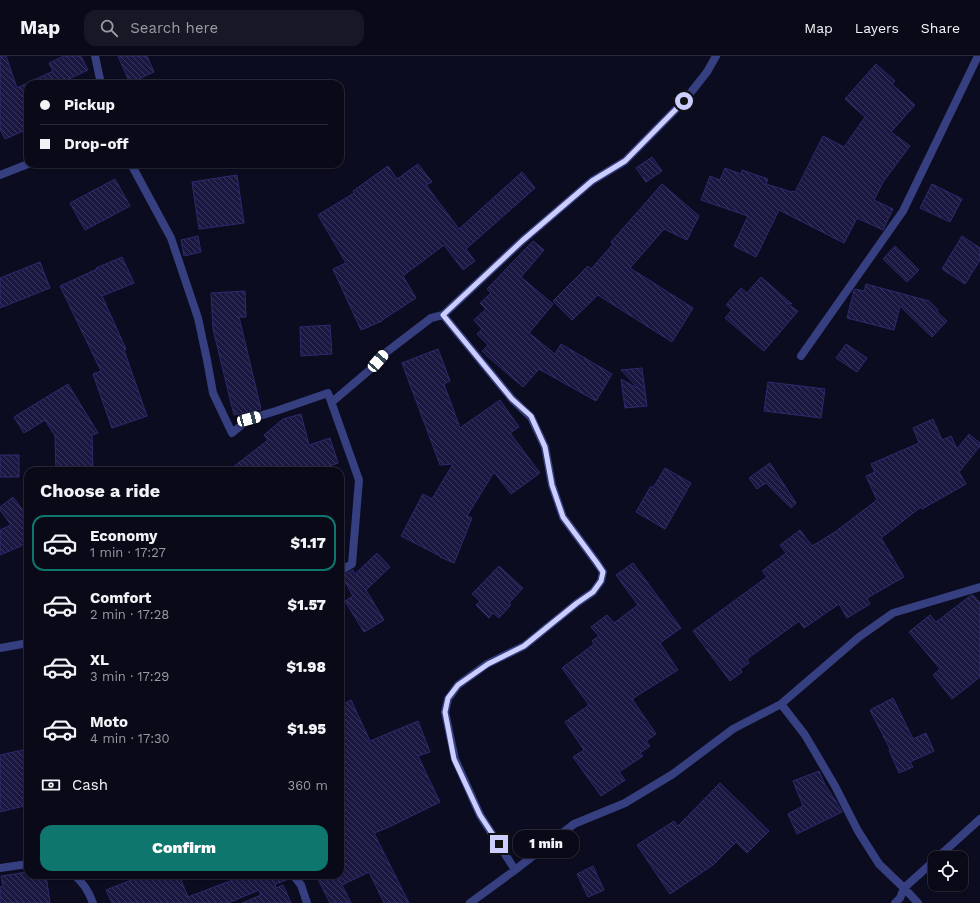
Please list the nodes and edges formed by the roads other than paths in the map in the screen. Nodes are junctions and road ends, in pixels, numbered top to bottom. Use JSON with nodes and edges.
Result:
{"nodes":[{"id":1,"x":95,"y":56,"type":"edge"},
{"id":2,"x":716,"y":56,"type":"edge"},
{"id":3,"x":978,"y":56,"type":"edge"},
{"id":4,"x":100,"y":80,"type":"edge"},
{"id":5,"x":24,"y":166,"type":"edge"},
{"id":6,"x":133,"y":168,"type":"edge"},
{"id":7,"x":0,"y":175,"type":"edge"},
{"id":8,"x":443,"y":315,"type":"junction"},
{"id":9,"x":800,"y":356,"type":"dead end"},
{"id":10,"x":332,"y":402,"type":"junction"},
{"id":11,"x":344,"y":569,"type":"edge"},
{"id":12,"x":980,"y":587,"type":"edge"},
{"id":13,"x":24,"y":644,"type":"edge"},
{"id":14,"x":0,"y":648,"type":"edge"},
{"id":15,"x":781,"y":704,"type":"junction"},
{"id":16,"x":980,"y":819,"type":"edge"},
{"id":17,"x":945,"y":851,"type":"edge"},
{"id":18,"x":24,"y":865,"type":"edge"},
{"id":19,"x":928,"y":866,"type":"edge"},
{"id":20,"x":0,"y":868,"type":"edge"},
{"id":21,"x":515,"y":870,"type":"junction"},
{"id":22,"x":79,"y":879,"type":"edge"},
{"id":23,"x":296,"y":879,"type":"edge"},
{"id":24,"x":904,"y":888,"type":"junction"},
{"id":25,"x":94,"y":903,"type":"edge"},
{"id":26,"x":308,"y":903,"type":"edge"},
{"id":27,"x":470,"y":903,"type":"edge"},
{"id":28,"x":895,"y":903,"type":"edge"},
{"id":29,"x":918,"y":903,"type":"edge"}],
"edges":[{"from":1,"to":4,"type":"street"},
{"from":2,"to":8,"type":"street"},
{"from":3,"to":9,"type":"street"},
{"from":5,"to":7,"type":"street"},
{"from":6,"to":10,"type":"street"},
{"from":8,"to":10,"type":"street"},
{"from":8,"to":21,"type":"street"},
{"from":10,"to":11,"type":"street"},
{"from":12,"to":15,"type":"street"},
{"from":13,"to":14,"type":"street"},
{"from":15,"to":21,"type":"street"},
{"from":15,"to":24,"type":"street"},
{"from":16,"to":17,"type":"street"},
{"from":18,"to":20,"type":"street"},
{"from":19,"to":24,"type":"street"},
{"from":21,"to":27,"type":"street"},
{"from":22,"to":25,"type":"street"},
{"from":23,"to":26,"type":"street"},
{"from":24,"to":28,"type":"street"},
{"from":24,"to":29,"type":"street"}]}
